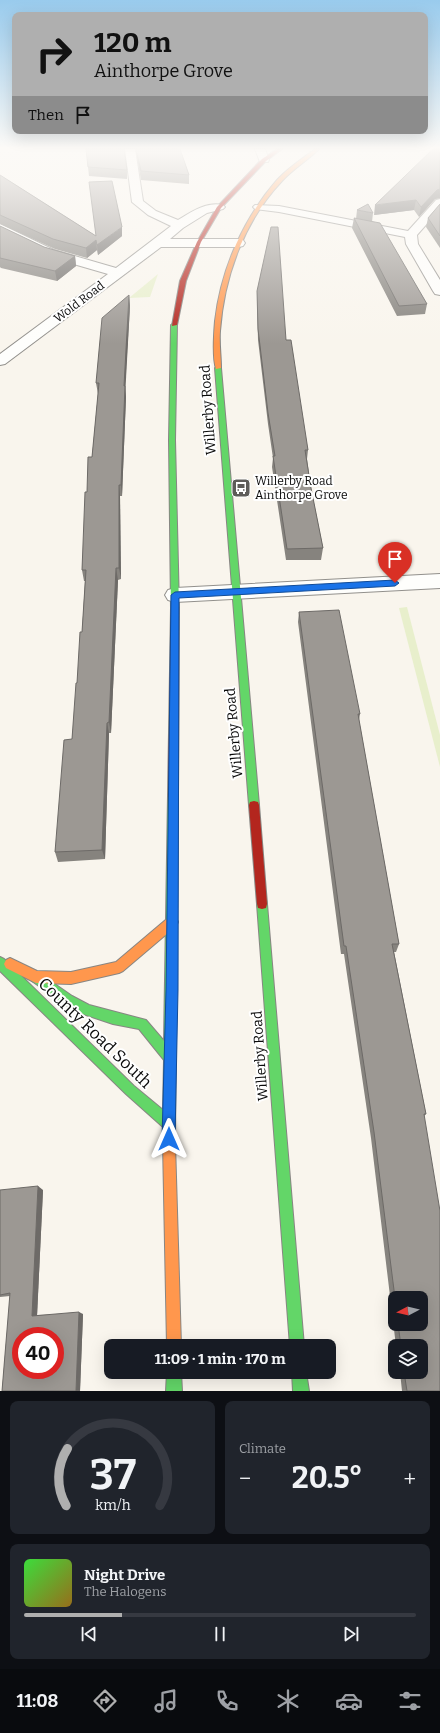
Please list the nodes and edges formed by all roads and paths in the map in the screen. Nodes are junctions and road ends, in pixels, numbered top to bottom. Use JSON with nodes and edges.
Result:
{"nodes":[{"id":1,"x":154,"y":214,"type":"edge"},
{"id":2,"x":197,"y":214,"type":"edge"},
{"id":3,"x":215,"y":214,"type":"edge"},
{"id":4,"x":255,"y":214,"type":"edge"},
{"id":5,"x":303,"y":214,"type":"edge"},
{"id":6,"x":430,"y":214,"type":"edge"},
{"id":7,"x":180,"y":225,"type":"junction"},
{"id":8,"x":0,"y":228,"type":"edge"},
{"id":9,"x":411,"y":236,"type":"junction"},
{"id":10,"x":198,"y":242,"type":"junction"},
{"id":11,"x":239,"y":243,"type":"junction"},
{"id":12,"x":158,"y":244,"type":"junction"},
{"id":13,"x":119,"y":273,"type":"junction"},
{"id":14,"x":440,"y":291,"type":"edge"},
{"id":15,"x":0,"y":361,"type":"edge"},
{"id":16,"x":440,"y":580,"type":"edge"},
{"id":17,"x":237,"y":593,"type":"junction"},
{"id":18,"x":175,"y":595,"type":"junction"},
{"id":19,"x":172,"y":922,"type":"junction"},
{"id":20,"x":0,"y":959,"type":"edge"},
{"id":21,"x":0,"y":963,"type":"edge"},
{"id":22,"x":36,"y":977,"type":"junction"},
{"id":23,"x":171,"y":1060,"type":"junction"},
{"id":24,"x":169,"y":1124,"type":"junction"},
{"id":25,"x":174,"y":1339,"type":"edge"},
{"id":26,"x":296,"y":1339,"type":"edge"},
{"id":27,"x":174,"y":1379,"type":"edge"},
{"id":28,"x":300,"y":1379,"type":"edge"},
{"id":29,"x":174,"y":1391,"type":"edge"},
{"id":30,"x":301,"y":1391,"type":"edge"}],
"edges":[{"from":1,"to":7,"type":"street"},
{"from":2,"to":7,"type":"street","name":"Wold Road"},
{"from":3,"to":10,"type":"street"},
{"from":4,"to":11,"type":"street","name":"Willerby Road"},
{"from":5,"to":9,"type":"street"},
{"from":6,"to":9,"type":"street"},
{"from":7,"to":12,"type":"street","name":"Wold Road"},
{"from":8,"to":13,"type":"street"},
{"from":9,"to":14,"type":"street"},
{"from":10,"to":11,"type":"street"},
{"from":10,"to":12,"type":"street"},
{"from":10,"to":18,"type":"street"},
{"from":11,"to":17,"type":"street","name":"Willerby Road"},
{"from":12,"to":13,"type":"street","name":"Wold Road"},
{"from":13,"to":15,"type":"street","name":"Wold Road"},
{"from":16,"to":17,"type":"street"},
{"from":17,"to":18,"type":"street"},
{"from":17,"to":26,"type":"street","name":"Willerby Road"},
{"from":18,"to":19,"type":"street"},
{"from":19,"to":22,"type":"street","name":"County Road South"},
{"from":19,"to":23,"type":"street"},
{"from":20,"to":22,"type":"street","name":"County Road South"},
{"from":21,"to":24,"type":"street","name":"County Road South"},
{"from":22,"to":23,"type":"street","name":"County Road South"},
{"from":23,"to":24,"type":"street"},
{"from":24,"to":25,"type":"street"},
{"from":27,"to":29,"type":"street"},
{"from":28,"to":30,"type":"street"}]}
